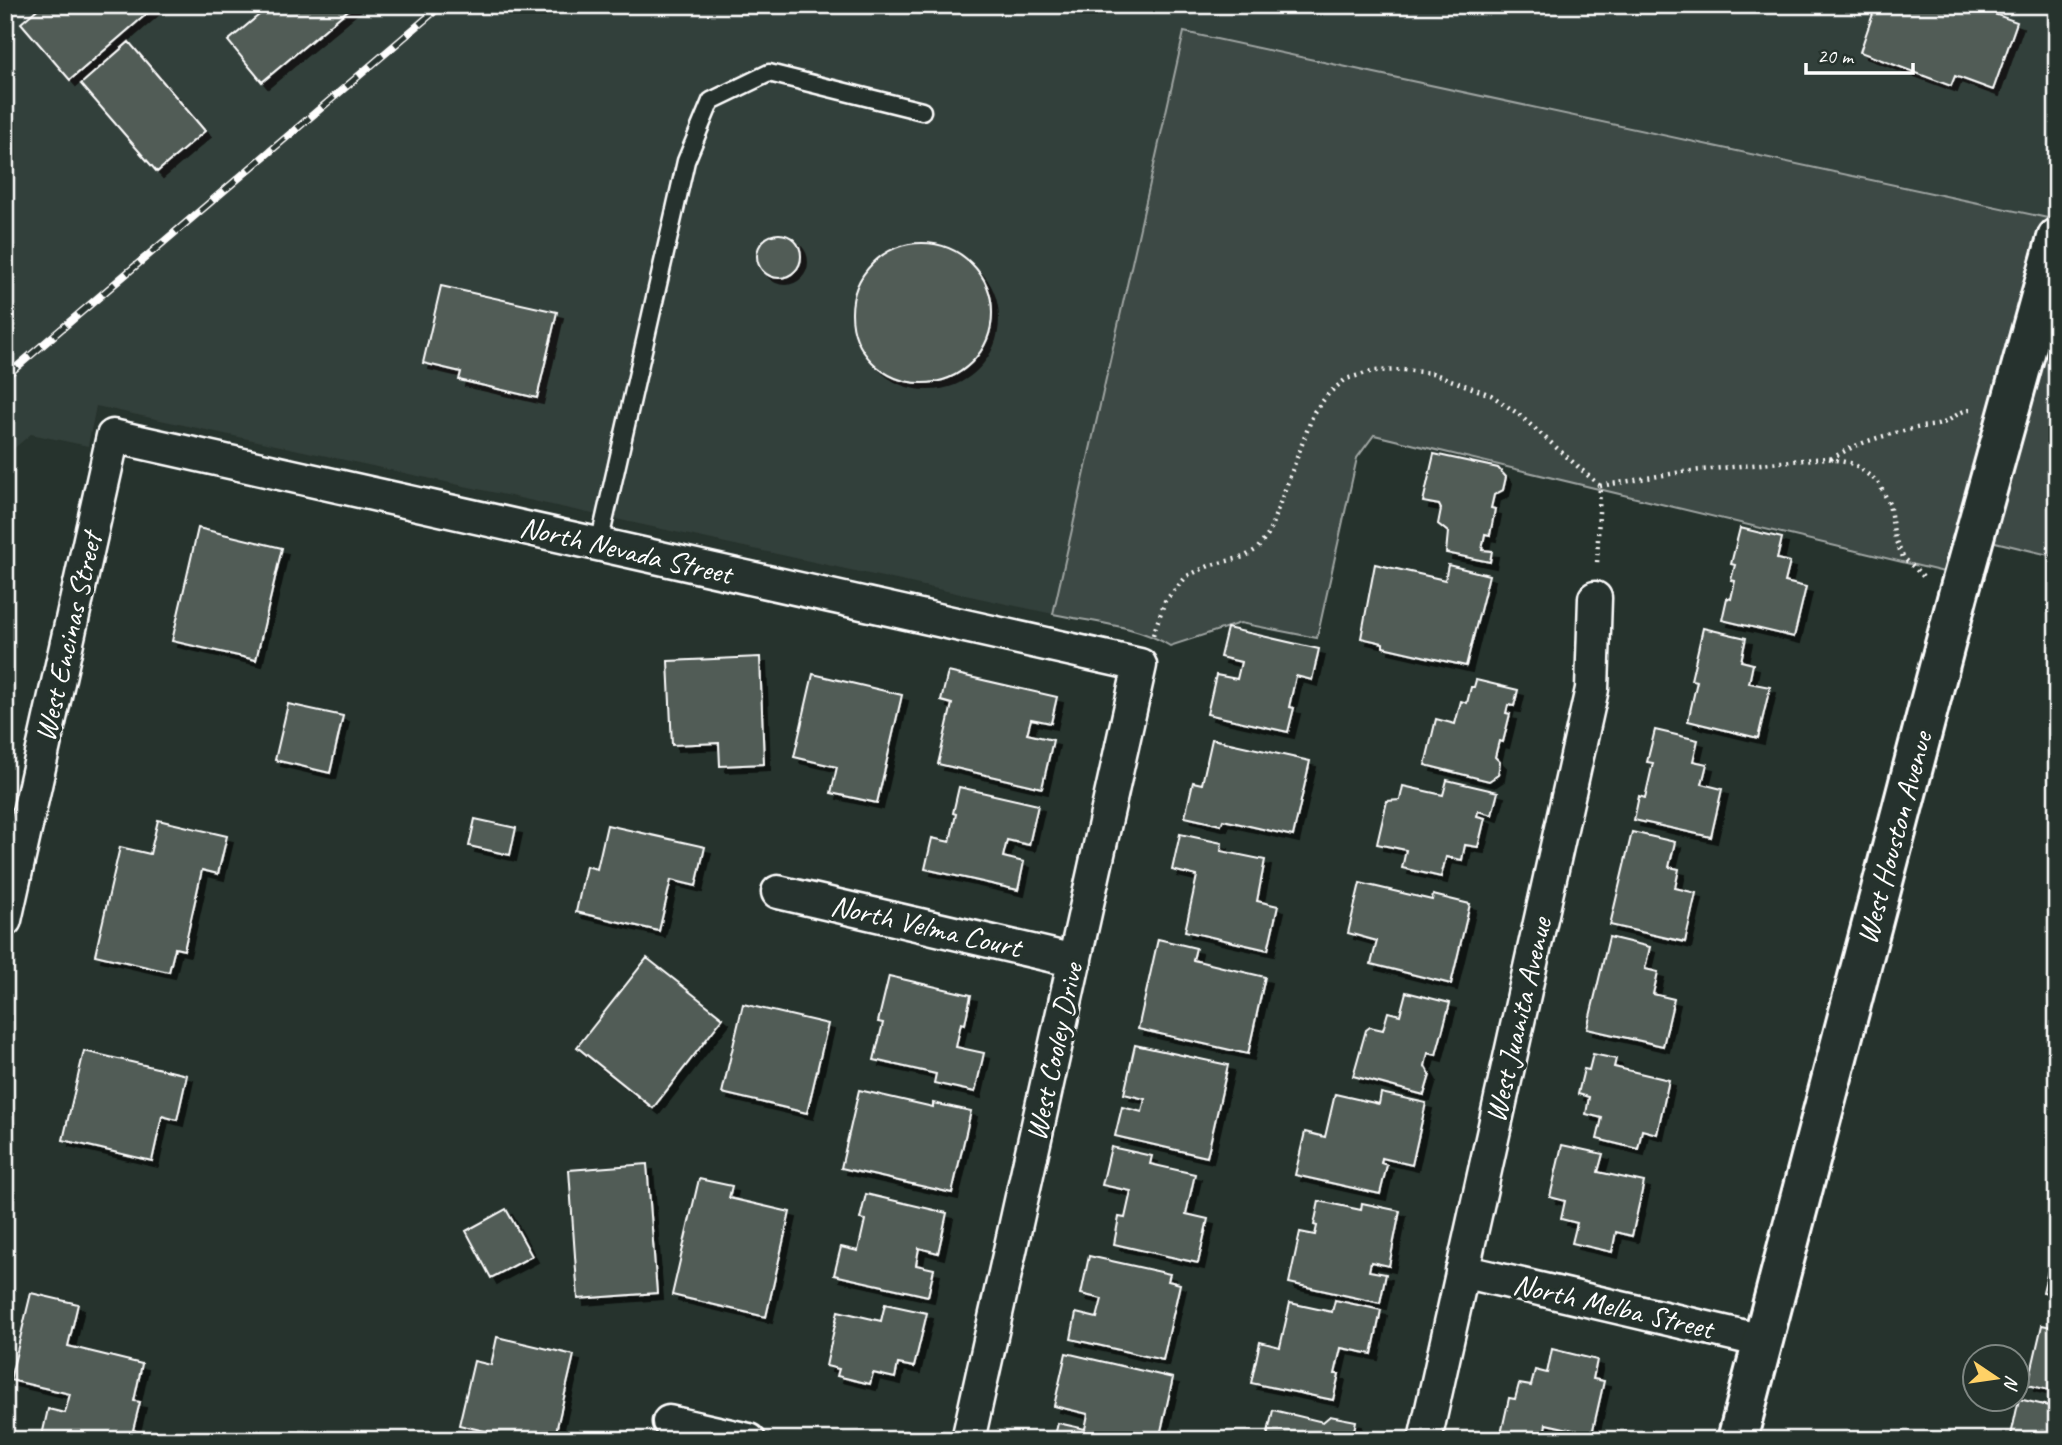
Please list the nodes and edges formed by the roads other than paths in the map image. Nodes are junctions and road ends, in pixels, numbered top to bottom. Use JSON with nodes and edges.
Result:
{"nodes":[{"id":1,"x":922,"y":111,"type":"dead end"},
{"id":2,"x":2057,"y":238,"type":"edge"},
{"id":3,"x":113,"y":436,"type":"joint"},
{"id":4,"x":599,"y":544,"type":"junction"},
{"id":5,"x":1595,"y":598,"type":"road end"},
{"id":6,"x":1140,"y":665,"type":"joint"},
{"id":7,"x":778,"y":892,"type":"dead end"},
{"id":8,"x":5,"y":920,"type":"edge"},
{"id":9,"x":1074,"y":961,"type":"junction"},
{"id":10,"x":1462,"y":1272,"type":"junction"},
{"id":11,"x":1763,"y":1341,"type":"junction"},
{"id":12,"x":669,"y":1422,"type":"dead end"},
{"id":13,"x":749,"y":1440,"type":"edge"},
{"id":14,"x":968,"y":1440,"type":"edge"},
{"id":15,"x":1425,"y":1440,"type":"edge"},
{"id":16,"x":1737,"y":1440,"type":"edge"}],
"edges":[{"from":1,"to":4,"type":"lane"},
{"from":2,"to":11,"type":"street","name":"West Houston Avenue"},
{"from":3,"to":4,"type":"street","name":"North Nevada Street"},
{"from":3,"to":8,"type":"street","name":"West Encinas Street"},
{"from":4,"to":6,"type":"street","name":"North Nevada Street"},
{"from":5,"to":10,"type":"street","name":"West Juanita Avenue"},
{"from":6,"to":9,"type":"street","name":"West Cooley Drive"},
{"from":7,"to":9,"type":"street","name":"North Velma Court"},
{"from":9,"to":14,"type":"street","name":"West Cooley Drive"},
{"from":10,"to":11,"type":"street","name":"North Melba Street"},
{"from":10,"to":15,"type":"street","name":"West Juanita Avenue"},
{"from":11,"to":16,"type":"street","name":"West Houston Avenue"},
{"from":12,"to":13,"type":"street"}]}
